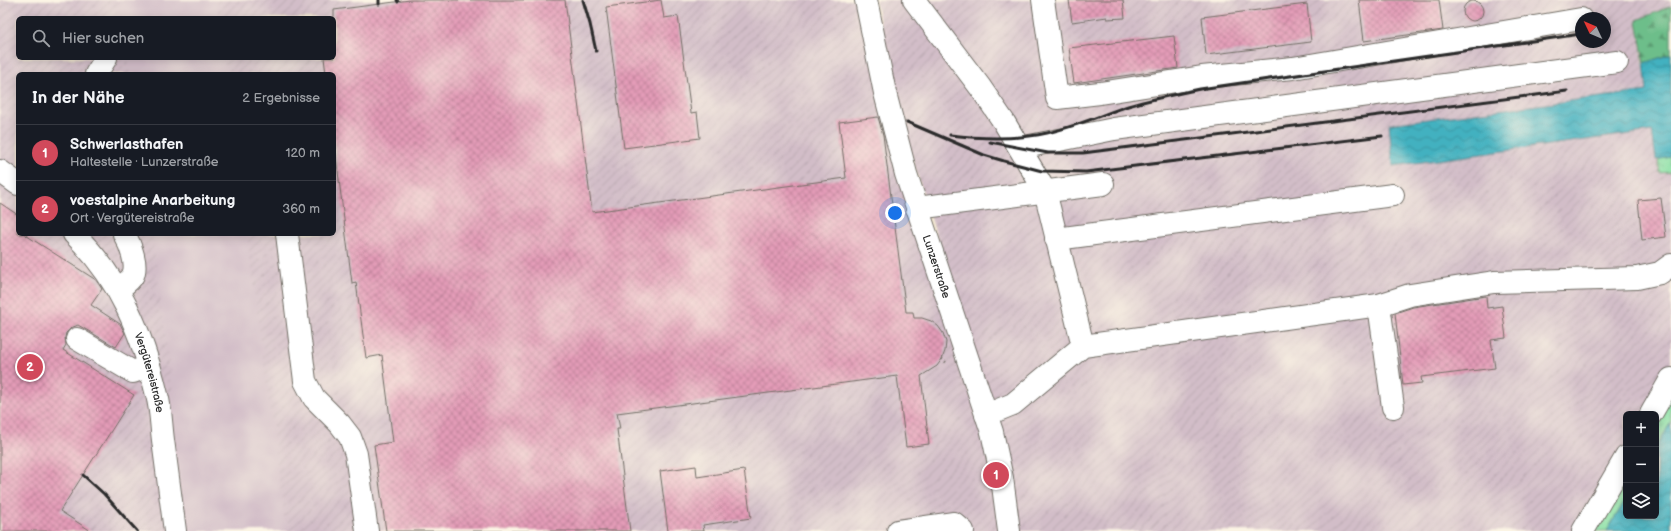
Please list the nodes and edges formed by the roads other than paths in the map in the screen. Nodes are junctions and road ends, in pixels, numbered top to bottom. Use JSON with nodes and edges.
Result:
{"nodes":[{"id":1,"x":866,"y":0,"type":"edge"},
{"id":2,"x":914,"y":0,"type":"edge"},
{"id":3,"x":1043,"y":0,"type":"edge"},
{"id":4,"x":1575,"y":20,"type":"edge"},
{"id":5,"x":105,"y":60,"type":"edge"},
{"id":6,"x":1617,"y":62,"type":"dead end"},
{"id":7,"x":97,"y":72,"type":"edge"},
{"id":8,"x":1020,"y":148,"type":"junction"},
{"id":9,"x":0,"y":171,"type":"edge"},
{"id":10,"x":16,"y":183,"type":"edge"},
{"id":11,"x":1103,"y":184,"type":"dead end"},
{"id":12,"x":1045,"y":191,"type":"junction"},
{"id":13,"x":1394,"y":195,"type":"dead end"},
{"id":14,"x":917,"y":208,"type":"junction"},
{"id":15,"x":76,"y":236,"type":"edge"},
{"id":16,"x":125,"y":236,"type":"edge"},
{"id":17,"x":287,"y":236,"type":"edge"},
{"id":18,"x":1056,"y":239,"type":"junction"},
{"id":19,"x":1671,"y":265,"type":"edge"},
{"id":20,"x":117,"y":289,"type":"junction"},
{"id":21,"x":1379,"y":305,"type":"junction"},
{"id":22,"x":77,"y":339,"type":"dead end"},
{"id":23,"x":1083,"y":346,"type":"junction"},
{"id":24,"x":149,"y":366,"type":"junction"},
{"id":25,"x":1671,"y":379,"type":"edge"},
{"id":26,"x":1393,"y":407,"type":"dead end"},
{"id":27,"x":1653,"y":411,"type":"edge"},
{"id":28,"x":986,"y":414,"type":"junction"},
{"id":29,"x":1623,"y":462,"type":"edge"},
{"id":30,"x":175,"y":531,"type":"edge"},
{"id":31,"x":367,"y":531,"type":"edge"},
{"id":32,"x":898,"y":531,"type":"edge"},
{"id":33,"x":963,"y":531,"type":"edge"},
{"id":34,"x":1009,"y":531,"type":"edge"},
{"id":35,"x":1583,"y":531,"type":"edge"}],
"edges":[{"from":1,"to":14,"type":"street","name":"Lunzerstraße"},
{"from":2,"to":8,"type":"street"},
{"from":3,"to":4,"type":"street"},
{"from":5,"to":7,"type":"street"},
{"from":6,"to":8,"type":"street"},
{"from":8,"to":12,"type":"street"},
{"from":9,"to":10,"type":"street"},
{"from":11,"to":12,"type":"street"},
{"from":12,"to":14,"type":"street"},
{"from":12,"to":18,"type":"street"},
{"from":13,"to":18,"type":"street"},
{"from":14,"to":28,"type":"street","name":"Lunzerstraße"},
{"from":15,"to":20,"type":"street","name":"Vergütereistraße"},
{"from":16,"to":20,"type":"street"},
{"from":17,"to":31,"type":"street"},
{"from":18,"to":23,"type":"street"},
{"from":19,"to":21,"type":"street"},
{"from":20,"to":24,"type":"street","name":"Vergütereistraße"},
{"from":21,"to":23,"type":"street"},
{"from":21,"to":26,"type":"street"},
{"from":22,"to":24,"type":"street"},
{"from":23,"to":28,"type":"street"},
{"from":24,"to":30,"type":"street","name":"Vergütereistraße"},
{"from":25,"to":27,"type":"street"},
{"from":28,"to":34,"type":"street","name":"Lunzerstraße"},
{"from":29,"to":35,"type":"street"},
{"from":32,"to":33,"type":"street"}]}
